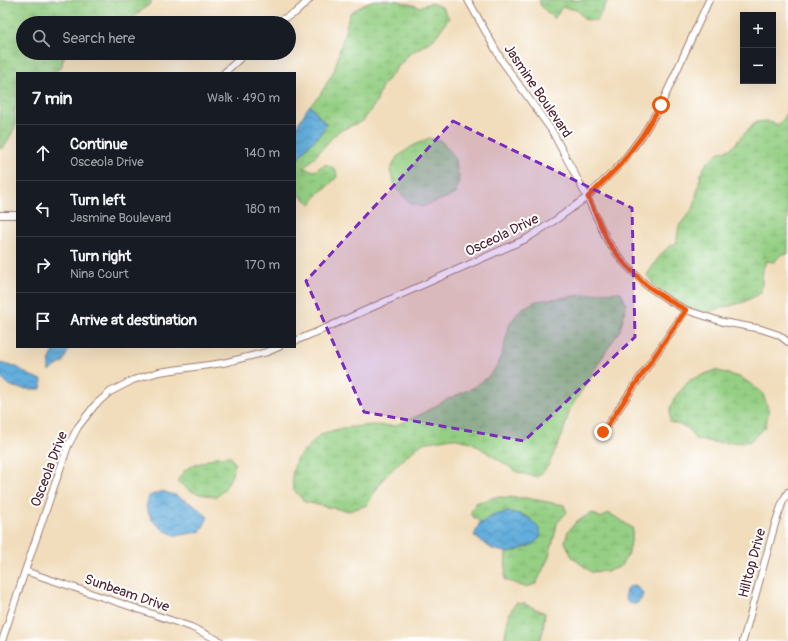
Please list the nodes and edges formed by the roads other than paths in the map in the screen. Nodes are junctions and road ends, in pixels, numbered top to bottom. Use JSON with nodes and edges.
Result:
{"nodes":[{"id":1,"x":309,"y":0,"type":"edge"},
{"id":2,"x":468,"y":0,"type":"edge"},
{"id":3,"x":709,"y":0,"type":"edge"},
{"id":4,"x":290,"y":16,"type":"edge"},
{"id":5,"x":238,"y":60,"type":"edge"},
{"id":6,"x":225,"y":72,"type":"edge"},
{"id":7,"x":588,"y":197,"type":"junction"},
{"id":8,"x":0,"y":215,"type":"edge"},
{"id":9,"x":16,"y":215,"type":"edge"},
{"id":10,"x":686,"y":310,"type":"junction"},
{"id":11,"x":296,"y":341,"type":"edge"},
{"id":12,"x":788,"y":342,"type":"edge"},
{"id":13,"x":277,"y":348,"type":"edge"},
{"id":14,"x":603,"y":432,"type":"dead end"},
{"id":15,"x":788,"y":492,"type":"edge"},
{"id":16,"x":25,"y":571,"type":"junction"},
{"id":17,"x":2,"y":641,"type":"edge"},
{"id":18,"x":220,"y":641,"type":"edge"},
{"id":19,"x":743,"y":641,"type":"edge"}],
"edges":[{"from":1,"to":4,"type":"street"},
{"from":2,"to":7,"type":"street","name":"Jasmine Boulevard"},
{"from":3,"to":7,"type":"street","name":"Osceola Drive"},
{"from":5,"to":6,"type":"street"},
{"from":7,"to":10,"type":"street","name":"Jasmine Boulevard"},
{"from":7,"to":11,"type":"street","name":"Osceola Drive"},
{"from":8,"to":9,"type":"street"},
{"from":10,"to":12,"type":"street","name":"Jasmine Boulevard"},
{"from":10,"to":14,"type":"street"},
{"from":13,"to":16,"type":"street","name":"Osceola Drive"},
{"from":15,"to":19,"type":"street","name":"Hilltop Drive"},
{"from":16,"to":17,"type":"street","name":"Osceola Drive"},
{"from":16,"to":18,"type":"street","name":"Sunbeam Drive"}]}
